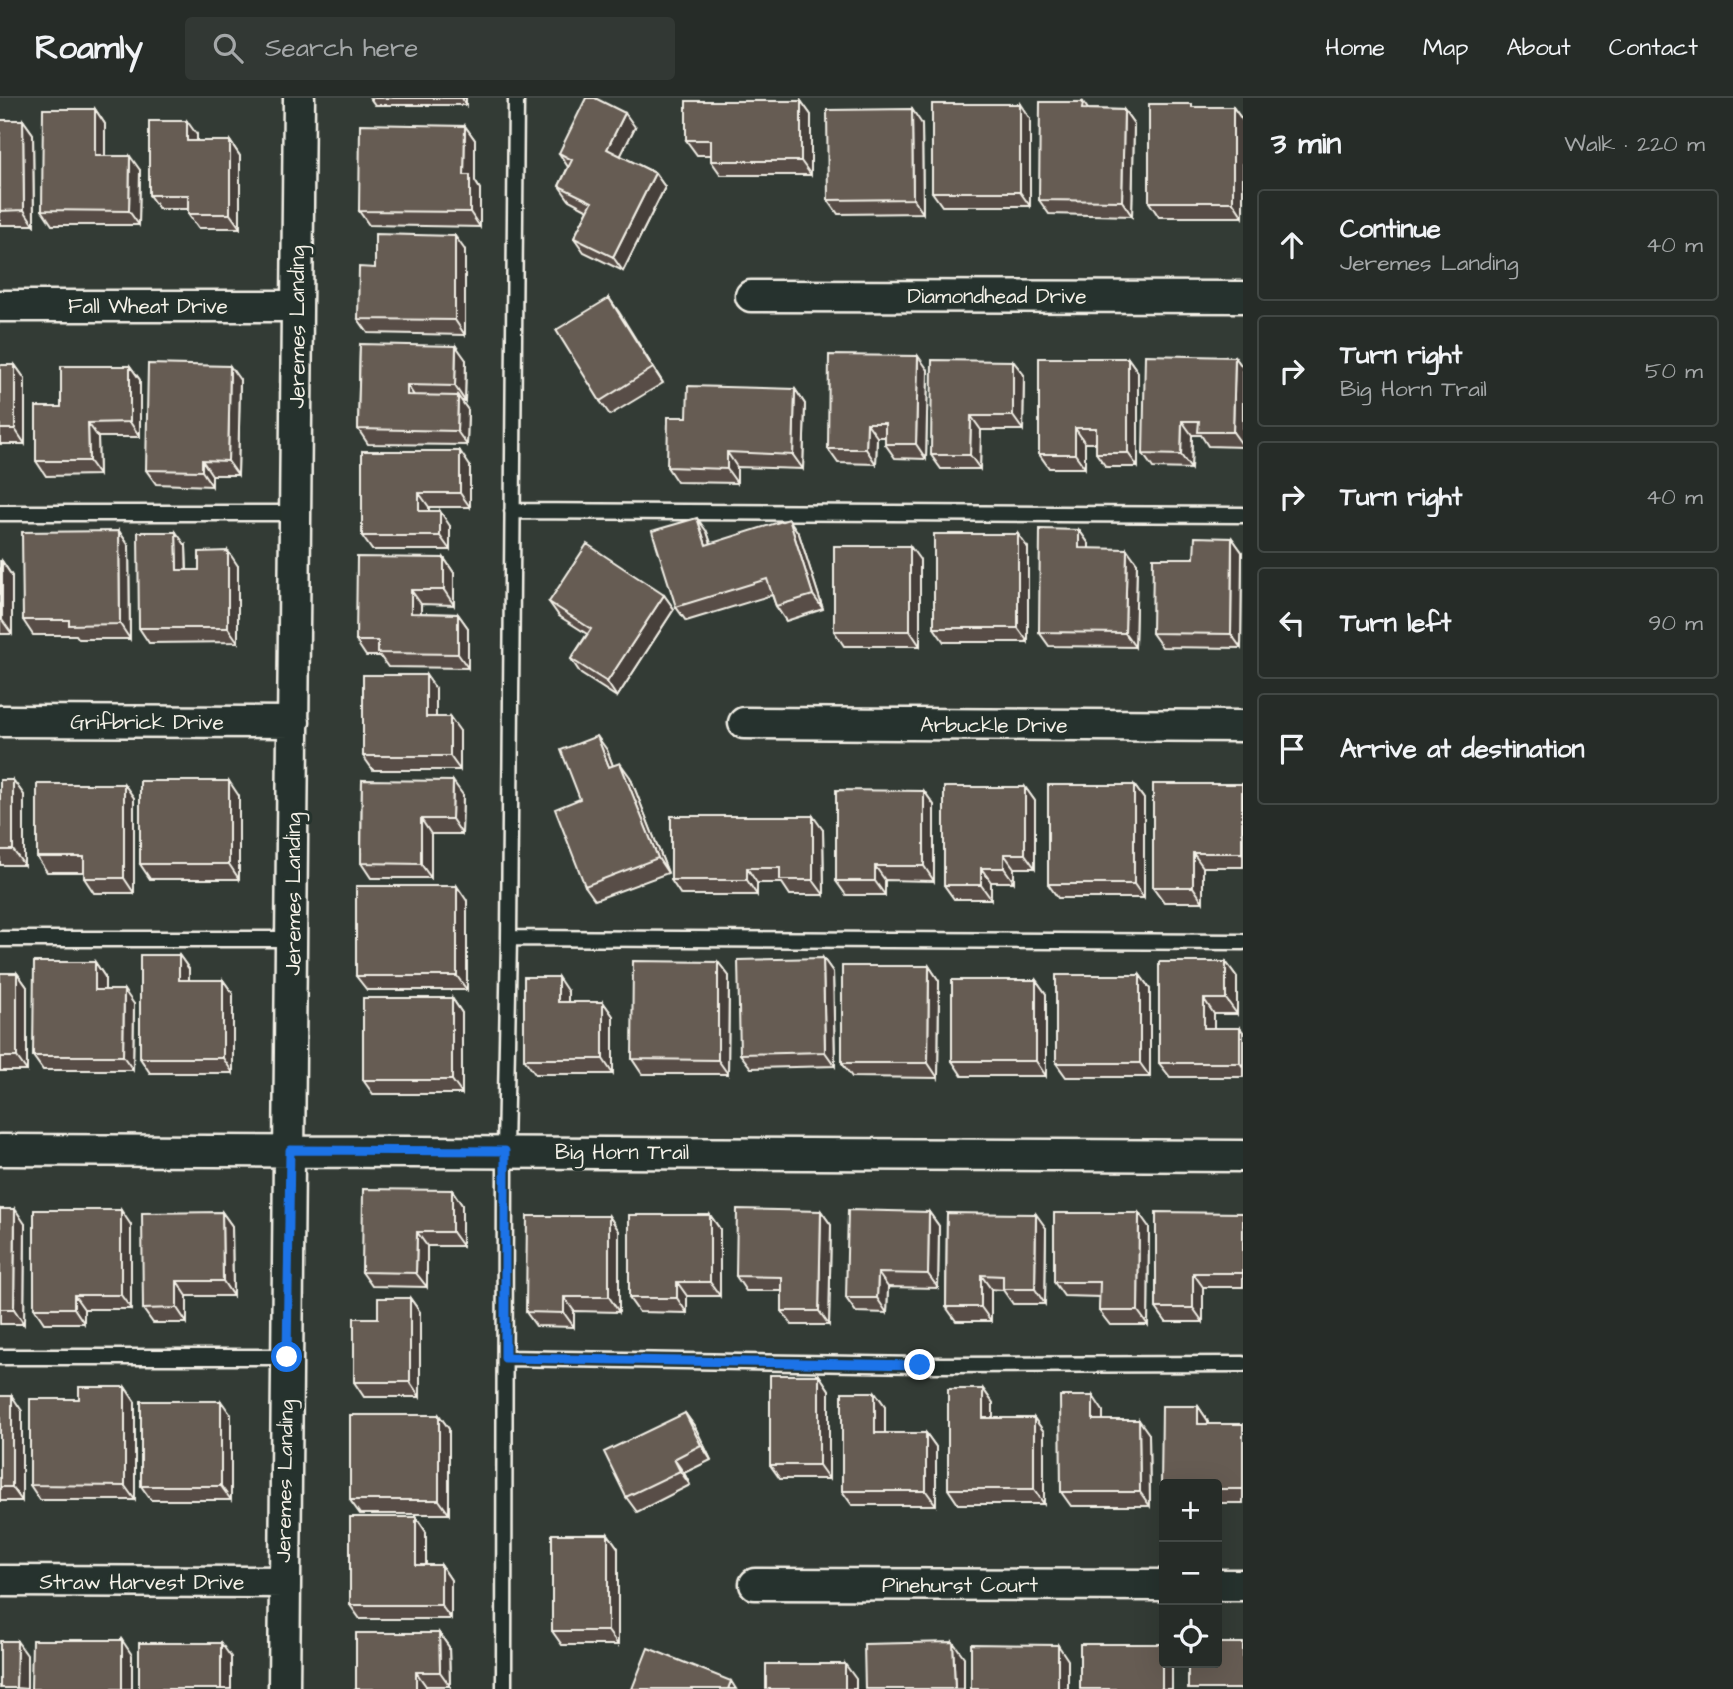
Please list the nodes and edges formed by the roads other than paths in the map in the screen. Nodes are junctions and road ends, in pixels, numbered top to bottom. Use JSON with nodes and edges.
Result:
{"nodes":[{"id":1,"x":299,"y":98,"type":"edge"},
{"id":2,"x":516,"y":98,"type":"edge"},
{"id":3,"x":751,"y":296,"type":"dead end"},
{"id":4,"x":1243,"y":297,"type":"edge"},
{"id":5,"x":0,"y":306,"type":"edge"},
{"id":6,"x":296,"y":306,"type":"junction"},
{"id":7,"x":512,"y":512,"type":"junction"},
{"id":8,"x":0,"y":513,"type":"edge"},
{"id":9,"x":295,"y":513,"type":"junction"},
{"id":10,"x":1243,"y":515,"type":"edge"},
{"id":11,"x":0,"y":721,"type":"edge"},
{"id":12,"x":294,"y":722,"type":"junction"},
{"id":13,"x":744,"y":723,"type":"dead end"},
{"id":14,"x":1243,"y":726,"type":"edge"},
{"id":15,"x":509,"y":938,"type":"junction"},
{"id":16,"x":0,"y":939,"type":"edge"},
{"id":17,"x":292,"y":939,"type":"junction"},
{"id":18,"x":1243,"y":942,"type":"edge"},
{"id":19,"x":0,"y":1150,"type":"edge"},
{"id":20,"x":290,"y":1150,"type":"junction"},
{"id":21,"x":505,"y":1151,"type":"junction"},
{"id":22,"x":1243,"y":1156,"type":"edge"},
{"id":23,"x":0,"y":1357,"type":"edge"},
{"id":24,"x":287,"y":1357,"type":"junction"},
{"id":25,"x":505,"y":1358,"type":"junction"},
{"id":26,"x":1243,"y":1364,"type":"edge"},
{"id":27,"x":0,"y":1581,"type":"edge"},
{"id":28,"x":284,"y":1582,"type":"junction"},
{"id":29,"x":755,"y":1584,"type":"dead end"},
{"id":30,"x":1159,"y":1585,"type":"edge"},
{"id":31,"x":1222,"y":1585,"type":"edge"},
{"id":32,"x":1243,"y":1585,"type":"edge"},
{"id":33,"x":284,"y":1689,"type":"edge"},
{"id":34,"x":504,"y":1689,"type":"edge"}],
"edges":[{"from":1,"to":6,"type":"street","name":"Jeremes Landing"},
{"from":2,"to":7,"type":"lane"},
{"from":3,"to":4,"type":"street","name":"Diamondhead Drive"},
{"from":5,"to":6,"type":"street","name":"Fall Wheat Drive"},
{"from":6,"to":9,"type":"street","name":"Jeremes Landing"},
{"from":7,"to":10,"type":"lane"},
{"from":7,"to":15,"type":"lane"},
{"from":8,"to":9,"type":"lane"},
{"from":9,"to":12,"type":"street","name":"Jeremes Landing"},
{"from":11,"to":12,"type":"street","name":"Grifbrick Drive"},
{"from":12,"to":17,"type":"street","name":"Jeremes Landing"},
{"from":13,"to":14,"type":"street","name":"Arbuckle Drive"},
{"from":15,"to":18,"type":"lane"},
{"from":15,"to":21,"type":"lane"},
{"from":16,"to":17,"type":"lane"},
{"from":17,"to":20,"type":"street","name":"Jeremes Landing"},
{"from":19,"to":20,"type":"street","name":"Big Horn Trail"},
{"from":20,"to":21,"type":"street","name":"Big Horn Trail"},
{"from":20,"to":24,"type":"street","name":"Jeremes Landing"},
{"from":21,"to":22,"type":"street","name":"Big Horn Trail"},
{"from":21,"to":25,"type":"lane"},
{"from":23,"to":24,"type":"lane"},
{"from":24,"to":28,"type":"street","name":"Jeremes Landing"},
{"from":25,"to":26,"type":"lane"},
{"from":25,"to":34,"type":"lane"},
{"from":27,"to":28,"type":"street","name":"Straw Harvest Drive"},
{"from":28,"to":33,"type":"street","name":"Jeremes Landing"},
{"from":29,"to":30,"type":"street","name":"Pinehurst Court"},
{"from":31,"to":32,"type":"street"}]}
